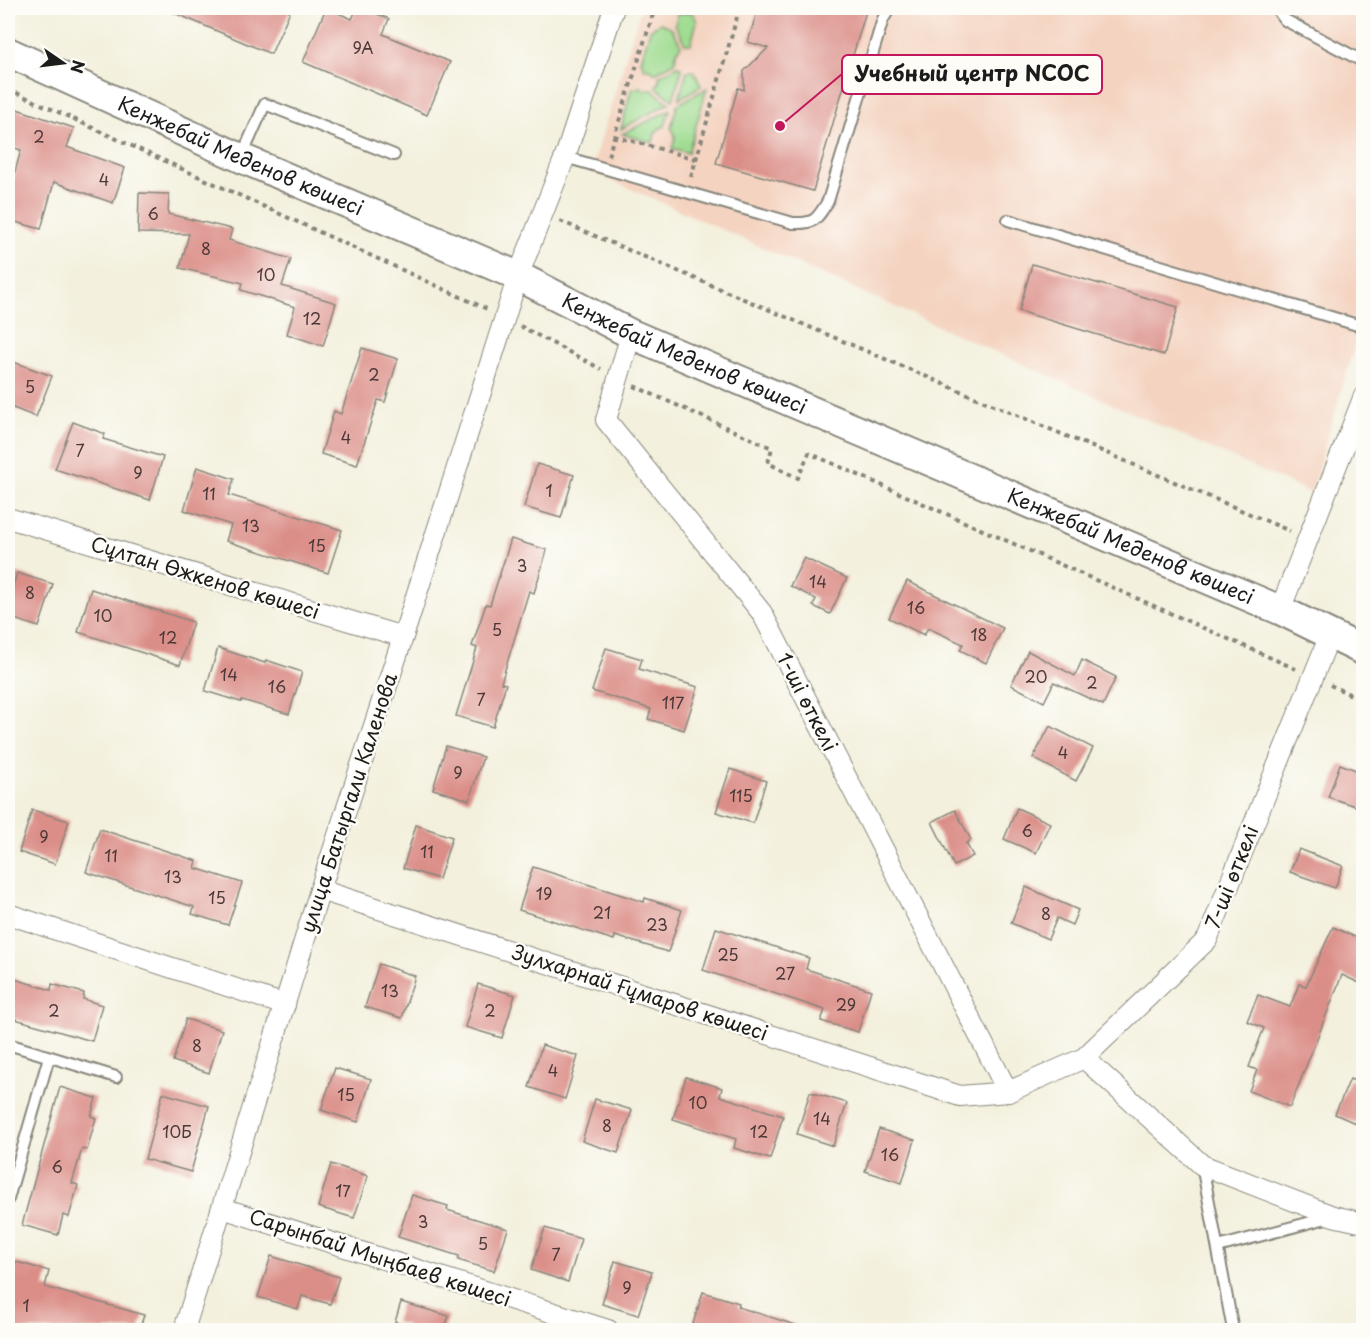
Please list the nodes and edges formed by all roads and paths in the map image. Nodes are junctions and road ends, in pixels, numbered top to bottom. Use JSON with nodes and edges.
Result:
{"nodes":[{"id":1,"x":614,"y":8,"type":"edge"},
{"id":2,"x":655,"y":8,"type":"edge"},
{"id":3,"x":890,"y":8,"type":"edge"},
{"id":4,"x":929,"y":8,"type":"edge"},
{"id":5,"x":939,"y":8,"type":"edge"},
{"id":6,"x":1280,"y":8,"type":"edge"},
{"id":7,"x":737,"y":17,"type":"dead end"},
{"id":8,"x":8,"y":52,"type":"edge"},
{"id":9,"x":1364,"y":62,"type":"edge"},
{"id":10,"x":8,"y":89,"type":"edge"},
{"id":11,"x":614,"y":136,"type":"junction"},
{"id":12,"x":394,"y":155,"type":"dead end"},
{"id":13,"x":565,"y":157,"type":"junction"},
{"id":14,"x":241,"y":158,"type":"junction"},
{"id":15,"x":696,"y":159,"type":"junction"},
{"id":16,"x":604,"y":169,"type":"junction"},
{"id":17,"x":686,"y":193,"type":"junction"},
{"id":18,"x":543,"y":213,"type":"junction"},
{"id":19,"x":1008,"y":220,"type":"dead end"},
{"id":20,"x":518,"y":276,"type":"junction"},
{"id":21,"x":505,"y":318,"type":"junction"},
{"id":22,"x":1364,"y":327,"type":"edge"},
{"id":23,"x":631,"y":334,"type":"junction"},
{"id":24,"x":618,"y":379,"type":"junction"},
{"id":25,"x":1364,"y":396,"type":"edge"},
{"id":26,"x":8,"y":518,"type":"edge"},
{"id":27,"x":1308,"y":538,"type":"junction"},
{"id":28,"x":1280,"y":610,"type":"junction"},
{"id":29,"x":1330,"y":635,"type":"junction"},
{"id":30,"x":403,"y":637,"type":"junction"},
{"id":31,"x":1364,"y":651,"type":"edge"},
{"id":32,"x":1313,"y":676,"type":"junction"},
{"id":33,"x":1364,"y":701,"type":"edge"},
{"id":34,"x":320,"y":890,"type":"junction"},
{"id":35,"x":8,"y":914,"type":"edge"},
{"id":36,"x":285,"y":1005,"type":"junction"},
{"id":37,"x":8,"y":1044,"type":"edge"},
{"id":38,"x":49,"y":1057,"type":"junction"},
{"id":39,"x":1084,"y":1058,"type":"junction"},
{"id":40,"x":116,"y":1077,"type":"dead end"},
{"id":41,"x":1008,"y":1092,"type":"junction"},
{"id":42,"x":960,"y":1096,"type":"joint"},
{"id":43,"x":1202,"y":1165,"type":"junction"},
{"id":44,"x":8,"y":1199,"type":"edge"},
{"id":45,"x":222,"y":1208,"type":"junction"},
{"id":46,"x":1333,"y":1216,"type":"junction"},
{"id":47,"x":1364,"y":1223,"type":"edge"},
{"id":48,"x":1218,"y":1247,"type":"junction"},
{"id":49,"x":184,"y":1330,"type":"edge"},
{"id":50,"x":608,"y":1330,"type":"edge"},
{"id":51,"x":1233,"y":1330,"type":"edge"}],
"edges":[{"from":1,"to":13,"type":"street","name":"улица Батыргали Каленова"},
{"from":2,"to":11,"type":"path"},
{"from":3,"to":17,"type":"lane"},
{"from":4,"to":5,"type":"lane"},
{"from":6,"to":9,"type":"lane"},
{"from":7,"to":15,"type":"path"},
{"from":8,"to":14,"type":"street","name":"Кенжебай Меденов көшесі"},
{"from":10,"to":21,"type":"path"},
{"from":11,"to":15,"type":"path"},
{"from":11,"to":16,"type":"path"},
{"from":12,"to":14,"type":"lane"},
{"from":13,"to":16,"type":"lane"},
{"from":13,"to":18,"type":"street","name":"улица Батыргали Каленова"},
{"from":14,"to":20,"type":"street","name":"Кенжебай Меденов көшесі"},
{"from":15,"to":17,"type":"path"},
{"from":16,"to":17,"type":"lane"},
{"from":18,"to":20,"type":"street","name":"улица Батыргали Каленова"},
{"from":18,"to":27,"type":"path"},
{"from":19,"to":22,"type":"lane"},
{"from":20,"to":21,"type":"street","name":"улица Батыргали Каленова"},
{"from":20,"to":23,"type":"street","name":"Кенжебай Меденов көшесі"},
{"from":21,"to":24,"type":"path"},
{"from":21,"to":30,"type":"street","name":"улица Батыргали Каленова"},
{"from":23,"to":24,"type":"street","name":"1-ші өткелі"},
{"from":23,"to":28,"type":"street","name":"Кенжебай Меденов көшесі"},
{"from":24,"to":32,"type":"path"},
{"from":24,"to":41,"type":"street","name":"1-ші өткелі"},
{"from":25,"to":27,"type":"street"},
{"from":26,"to":30,"type":"street","name":"Сұлтан Өжкенов көшесі"},
{"from":27,"to":28,"type":"street"},
{"from":28,"to":29,"type":"street","name":"Кенжебай Меденов көшесі"},
{"from":29,"to":31,"type":"street","name":"Кенжебай Меденов көшесі"},
{"from":29,"to":32,"type":"street","name":"7-ші өткелі"},
{"from":30,"to":34,"type":"street","name":"улица Батыргали Каленова"},
{"from":32,"to":33,"type":"path"},
{"from":32,"to":39,"type":"street","name":"7-ші өткелі"},
{"from":34,"to":36,"type":"street","name":"улица Батыргали Каленова"},
{"from":34,"to":42,"type":"street","name":"Зулхарнай Ғұмаров көшесі"},
{"from":35,"to":36,"type":"street"},
{"from":36,"to":45,"type":"street","name":"улица Батыргали Каленова"},
{"from":37,"to":38,"type":"lane"},
{"from":38,"to":40,"type":"lane"},
{"from":38,"to":44,"type":"lane"},
{"from":39,"to":41,"type":"street","name":"7-ші өткелі"},
{"from":39,"to":43,"type":"street"},
{"from":41,"to":42,"type":"street","name":"7-ші өткелі"},
{"from":43,"to":46,"type":"street"},
{"from":43,"to":48,"type":"lane"},
{"from":45,"to":49,"type":"street","name":"улица Батыргали Каленова"},
{"from":45,"to":50,"type":"street","name":"Сарынбай Мыңбаев көшесі"},
{"from":46,"to":47,"type":"street"},
{"from":46,"to":48,"type":"lane"},
{"from":48,"to":51,"type":"lane"}]}
